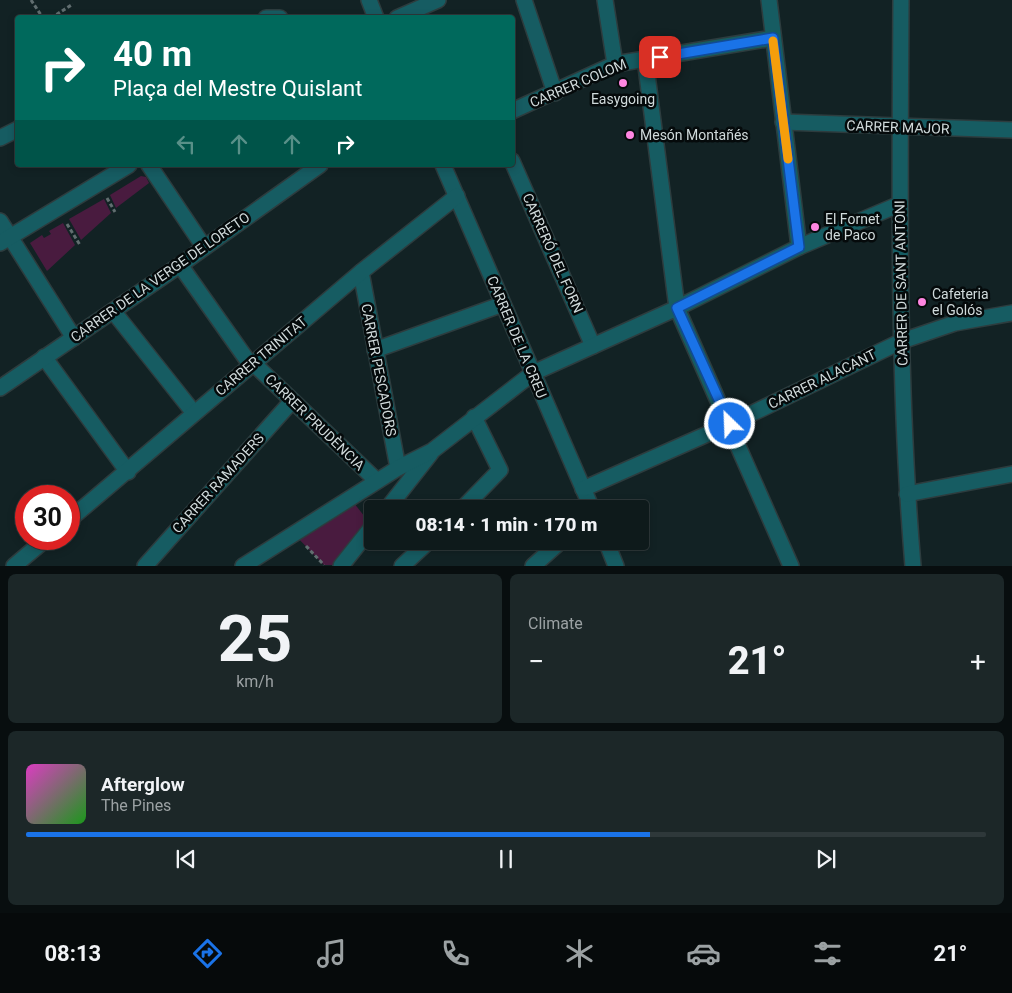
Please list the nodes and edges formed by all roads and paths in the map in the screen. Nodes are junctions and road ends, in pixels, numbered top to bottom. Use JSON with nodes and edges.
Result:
{"nodes":[{"id":1,"x":31,"y":0,"type":"edge"},
{"id":2,"x":369,"y":0,"type":"edge"},
{"id":3,"x":438,"y":0,"type":"edge"},
{"id":4,"x":524,"y":0,"type":"edge"},
{"id":5,"x":605,"y":0,"type":"edge"},
{"id":6,"x":769,"y":0,"type":"edge"},
{"id":7,"x":901,"y":0,"type":"edge"},
{"id":8,"x":73,"y":4,"type":"dead end"},
{"id":9,"x":41,"y":15,"type":"edge"},
{"id":10,"x":56,"y":15,"type":"edge"},
{"id":11,"x":375,"y":15,"type":"edge"},
{"id":12,"x":403,"y":15,"type":"edge"},
{"id":13,"x":773,"y":38,"type":"junction"},
{"id":14,"x":645,"y":60,"type":"junction"},
{"id":15,"x":615,"y":64,"type":"junction"},
{"id":16,"x":555,"y":93,"type":"junction"},
{"id":17,"x":515,"y":110,"type":"edge"},
{"id":18,"x":783,"y":122,"type":"junction"},
{"id":19,"x":900,"y":127,"type":"junction"},
{"id":20,"x":15,"y":130,"type":"edge"},
{"id":21,"x":1012,"y":130,"type":"edge"},
{"id":22,"x":0,"y":138,"type":"edge"},
{"id":23,"x":125,"y":167,"type":"edge"},
{"id":24,"x":150,"y":167,"type":"edge"},
{"id":25,"x":317,"y":167,"type":"edge"},
{"id":26,"x":444,"y":167,"type":"edge"},
{"id":27,"x":515,"y":167,"type":"edge"},
{"id":28,"x":105,"y":194,"type":"dead end"},
{"id":29,"x":457,"y":196,"type":"junction"},
{"id":30,"x":900,"y":204,"type":"junction"},
{"id":31,"x":115,"y":212,"type":"dead end"},
{"id":32,"x":64,"y":219,"type":"dead end"},
{"id":33,"x":0,"y":221,"type":"edge"},
{"id":34,"x":6,"y":240,"type":"edge"},
{"id":35,"x":80,"y":245,"type":"dead end"},
{"id":36,"x":204,"y":247,"type":"junction"},
{"id":37,"x":799,"y":247,"type":"junction"},
{"id":38,"x":180,"y":265,"type":"junction"},
{"id":39,"x":361,"y":272,"type":"junction"},
{"id":40,"x":503,"y":304,"type":"junction"},
{"id":41,"x":677,"y":308,"type":"junction"},
{"id":42,"x":113,"y":311,"type":"junction"},
{"id":43,"x":1012,"y":312,"type":"edge"},
{"id":44,"x":74,"y":338,"type":"junction"},
{"id":45,"x":902,"y":341,"type":"junction"},
{"id":46,"x":593,"y":346,"type":"junction"},
{"id":47,"x":375,"y":350,"type":"junction"},
{"id":48,"x":44,"y":356,"type":"junction"},
{"id":49,"x":252,"y":363,"type":"junction"},
{"id":50,"x":533,"y":373,"type":"junction"},
{"id":51,"x":0,"y":388,"type":"edge"},
{"id":52,"x":292,"y":401,"type":"junction"},
{"id":53,"x":194,"y":413,"type":"junction"},
{"id":54,"x":474,"y":417,"type":"junction"},
{"id":55,"x":730,"y":424,"type":"junction"},
{"id":56,"x":432,"y":451,"type":"junction"},
{"id":57,"x":398,"y":468,"type":"junction"},
{"id":58,"x":128,"y":472,"type":"junction"},
{"id":59,"x":1012,"y":474,"type":"edge"},
{"id":60,"x":377,"y":481,"type":"junction"},
{"id":61,"x":583,"y":489,"type":"junction"},
{"id":62,"x":907,"y":494,"type":"junction"},
{"id":63,"x":394,"y":500,"type":"edge"},
{"id":64,"x":471,"y":500,"type":"edge"},
{"id":65,"x":588,"y":500,"type":"edge"},
{"id":66,"x":80,"y":511,"type":"edge"},
{"id":67,"x":294,"y":534,"type":"junction"},
{"id":68,"x":364,"y":537,"type":"edge"},
{"id":69,"x":35,"y":550,"type":"edge"},
{"id":70,"x":419,"y":550,"type":"edge"},
{"id":71,"x":551,"y":550,"type":"edge"},
{"id":72,"x":610,"y":550,"type":"edge"},
{"id":73,"x":23,"y":563,"type":"edge"},
{"id":74,"x":145,"y":566,"type":"edge"},
{"id":75,"x":243,"y":566,"type":"edge"},
{"id":76,"x":324,"y":566,"type":"edge"},
{"id":77,"x":341,"y":566,"type":"edge"},
{"id":78,"x":402,"y":566,"type":"edge"},
{"id":79,"x":533,"y":566,"type":"edge"},
{"id":80,"x":616,"y":566,"type":"edge"},
{"id":81,"x":791,"y":566,"type":"edge"},
{"id":82,"x":913,"y":566,"type":"edge"}],
"edges":[{"from":1,"to":9,"type":"path"},
{"from":2,"to":11,"type":"street"},
{"from":3,"to":12,"type":"street"},
{"from":4,"to":16,"type":"street"},
{"from":5,"to":15,"type":"street"},
{"from":6,"to":13,"type":"street"},
{"from":7,"to":19,"type":"street","name":"CARRER DE SANT ANTONI"},
{"from":8,"to":10,"type":"path"},
{"from":13,"to":14,"type":"street","name":"CARRER COLOM"},
{"from":13,"to":18,"type":"street"},
{"from":14,"to":15,"type":"street","name":"CARRER COLOM"},
{"from":14,"to":41,"type":"street"},
{"from":15,"to":16,"type":"street","name":"CARRER COLOM"},
{"from":16,"to":17,"type":"street","name":"CARRER COLOM"},
{"from":18,"to":19,"type":"street","name":"CARRER MAJOR"},
{"from":18,"to":37,"type":"street"},
{"from":19,"to":21,"type":"street","name":"CARRER MAJOR"},
{"from":19,"to":30,"type":"street","name":"CARRER DE SANT ANTONI"},
{"from":20,"to":22,"type":"street"},
{"from":23,"to":34,"type":"street"},
{"from":24,"to":36,"type":"street"},
{"from":25,"to":36,"type":"street","name":"CARRER DE LA VERGE DE LORETO"},
{"from":26,"to":29,"type":"street","name":"CARRER DE LA CREU"},
{"from":27,"to":46,"type":"street","name":"CARRERÓ DEL FORN"},
{"from":28,"to":31,"type":"path"},
{"from":29,"to":39,"type":"street","name":"CARRER TRINITAT"},
{"from":29,"to":40,"type":"street","name":"CARRER DE LA CREU"},
{"from":30,"to":37,"type":"street"},
{"from":30,"to":45,"type":"street","name":"CARRER DE SANT ANTONI"},
{"from":32,"to":35,"type":"path"},
{"from":33,"to":34,"type":"street"},
{"from":34,"to":44,"type":"street"},
{"from":36,"to":38,"type":"street","name":"CARRER DE LA VERGE DE LORETO"},
{"from":37,"to":41,"type":"street"},
{"from":38,"to":42,"type":"street","name":"CARRER DE LA VERGE DE LORETO"},
{"from":38,"to":49,"type":"street","name":"CARRER PRUDÈNCIA"},
{"from":39,"to":47,"type":"street","name":"CARRER PESCADORS"},
{"from":39,"to":49,"type":"street","name":"CARRER TRINITAT"},
{"from":40,"to":47,"type":"street"},
{"from":40,"to":50,"type":"street","name":"CARRER DE LA CREU"},
{"from":41,"to":46,"type":"street"},
{"from":41,"to":55,"type":"street"},
{"from":42,"to":44,"type":"street","name":"CARRER DE LA VERGE DE LORETO"},
{"from":42,"to":53,"type":"street"},
{"from":43,"to":45,"type":"street","name":"CARRER ALACANT"},
{"from":44,"to":48,"type":"street","name":"CARRER DE LA VERGE DE LORETO"},
{"from":45,"to":55,"type":"street","name":"CARRER ALACANT"},
{"from":45,"to":62,"type":"street","name":"CARRER DE SANT ANTONI"},
{"from":46,"to":50,"type":"street"},
{"from":47,"to":57,"type":"street","name":"CARRER PESCADORS"},
{"from":48,"to":51,"type":"street","name":"CARRER DE LA VERGE DE LORETO"},
{"from":48,"to":58,"type":"street"},
{"from":49,"to":52,"type":"street","name":"CARRER PRUDÈNCIA"},
{"from":49,"to":53,"type":"street","name":"CARRER TRINITAT"},
{"from":50,"to":54,"type":"street"},
{"from":50,"to":61,"type":"street","name":"CARRER DE LA CREU"},
{"from":52,"to":60,"type":"street","name":"CARRER PRUDÈNCIA"},
{"from":52,"to":74,"type":"street","name":"CARRER RAMADERS"},
{"from":53,"to":58,"type":"street","name":"CARRER TRINITAT"},
{"from":54,"to":56,"type":"street"},
{"from":54,"to":64,"type":"street"},
{"from":55,"to":61,"type":"street","name":"CARRER ALACANT"},
{"from":55,"to":81,"type":"street"},
{"from":56,"to":57,"type":"street"},
{"from":56,"to":63,"type":"street"},
{"from":57,"to":60,"type":"street"},
{"from":58,"to":66,"type":"street","name":"CARRER TRINITAT"},
{"from":59,"to":62,"type":"street"},
{"from":60,"to":67,"type":"street"},
{"from":61,"to":65,"type":"street","name":"CARRER DE LA CREU"},
{"from":62,"to":82,"type":"street","name":"CARRER DE SANT ANTONI"},
{"from":67,"to":75,"type":"street"},
{"from":67,"to":76,"type":"path"},
{"from":68,"to":77,"type":"street"},
{"from":69,"to":73,"type":"street"},
{"from":70,"to":78,"type":"street"},
{"from":71,"to":79,"type":"street"},
{"from":72,"to":80,"type":"street"}]}
